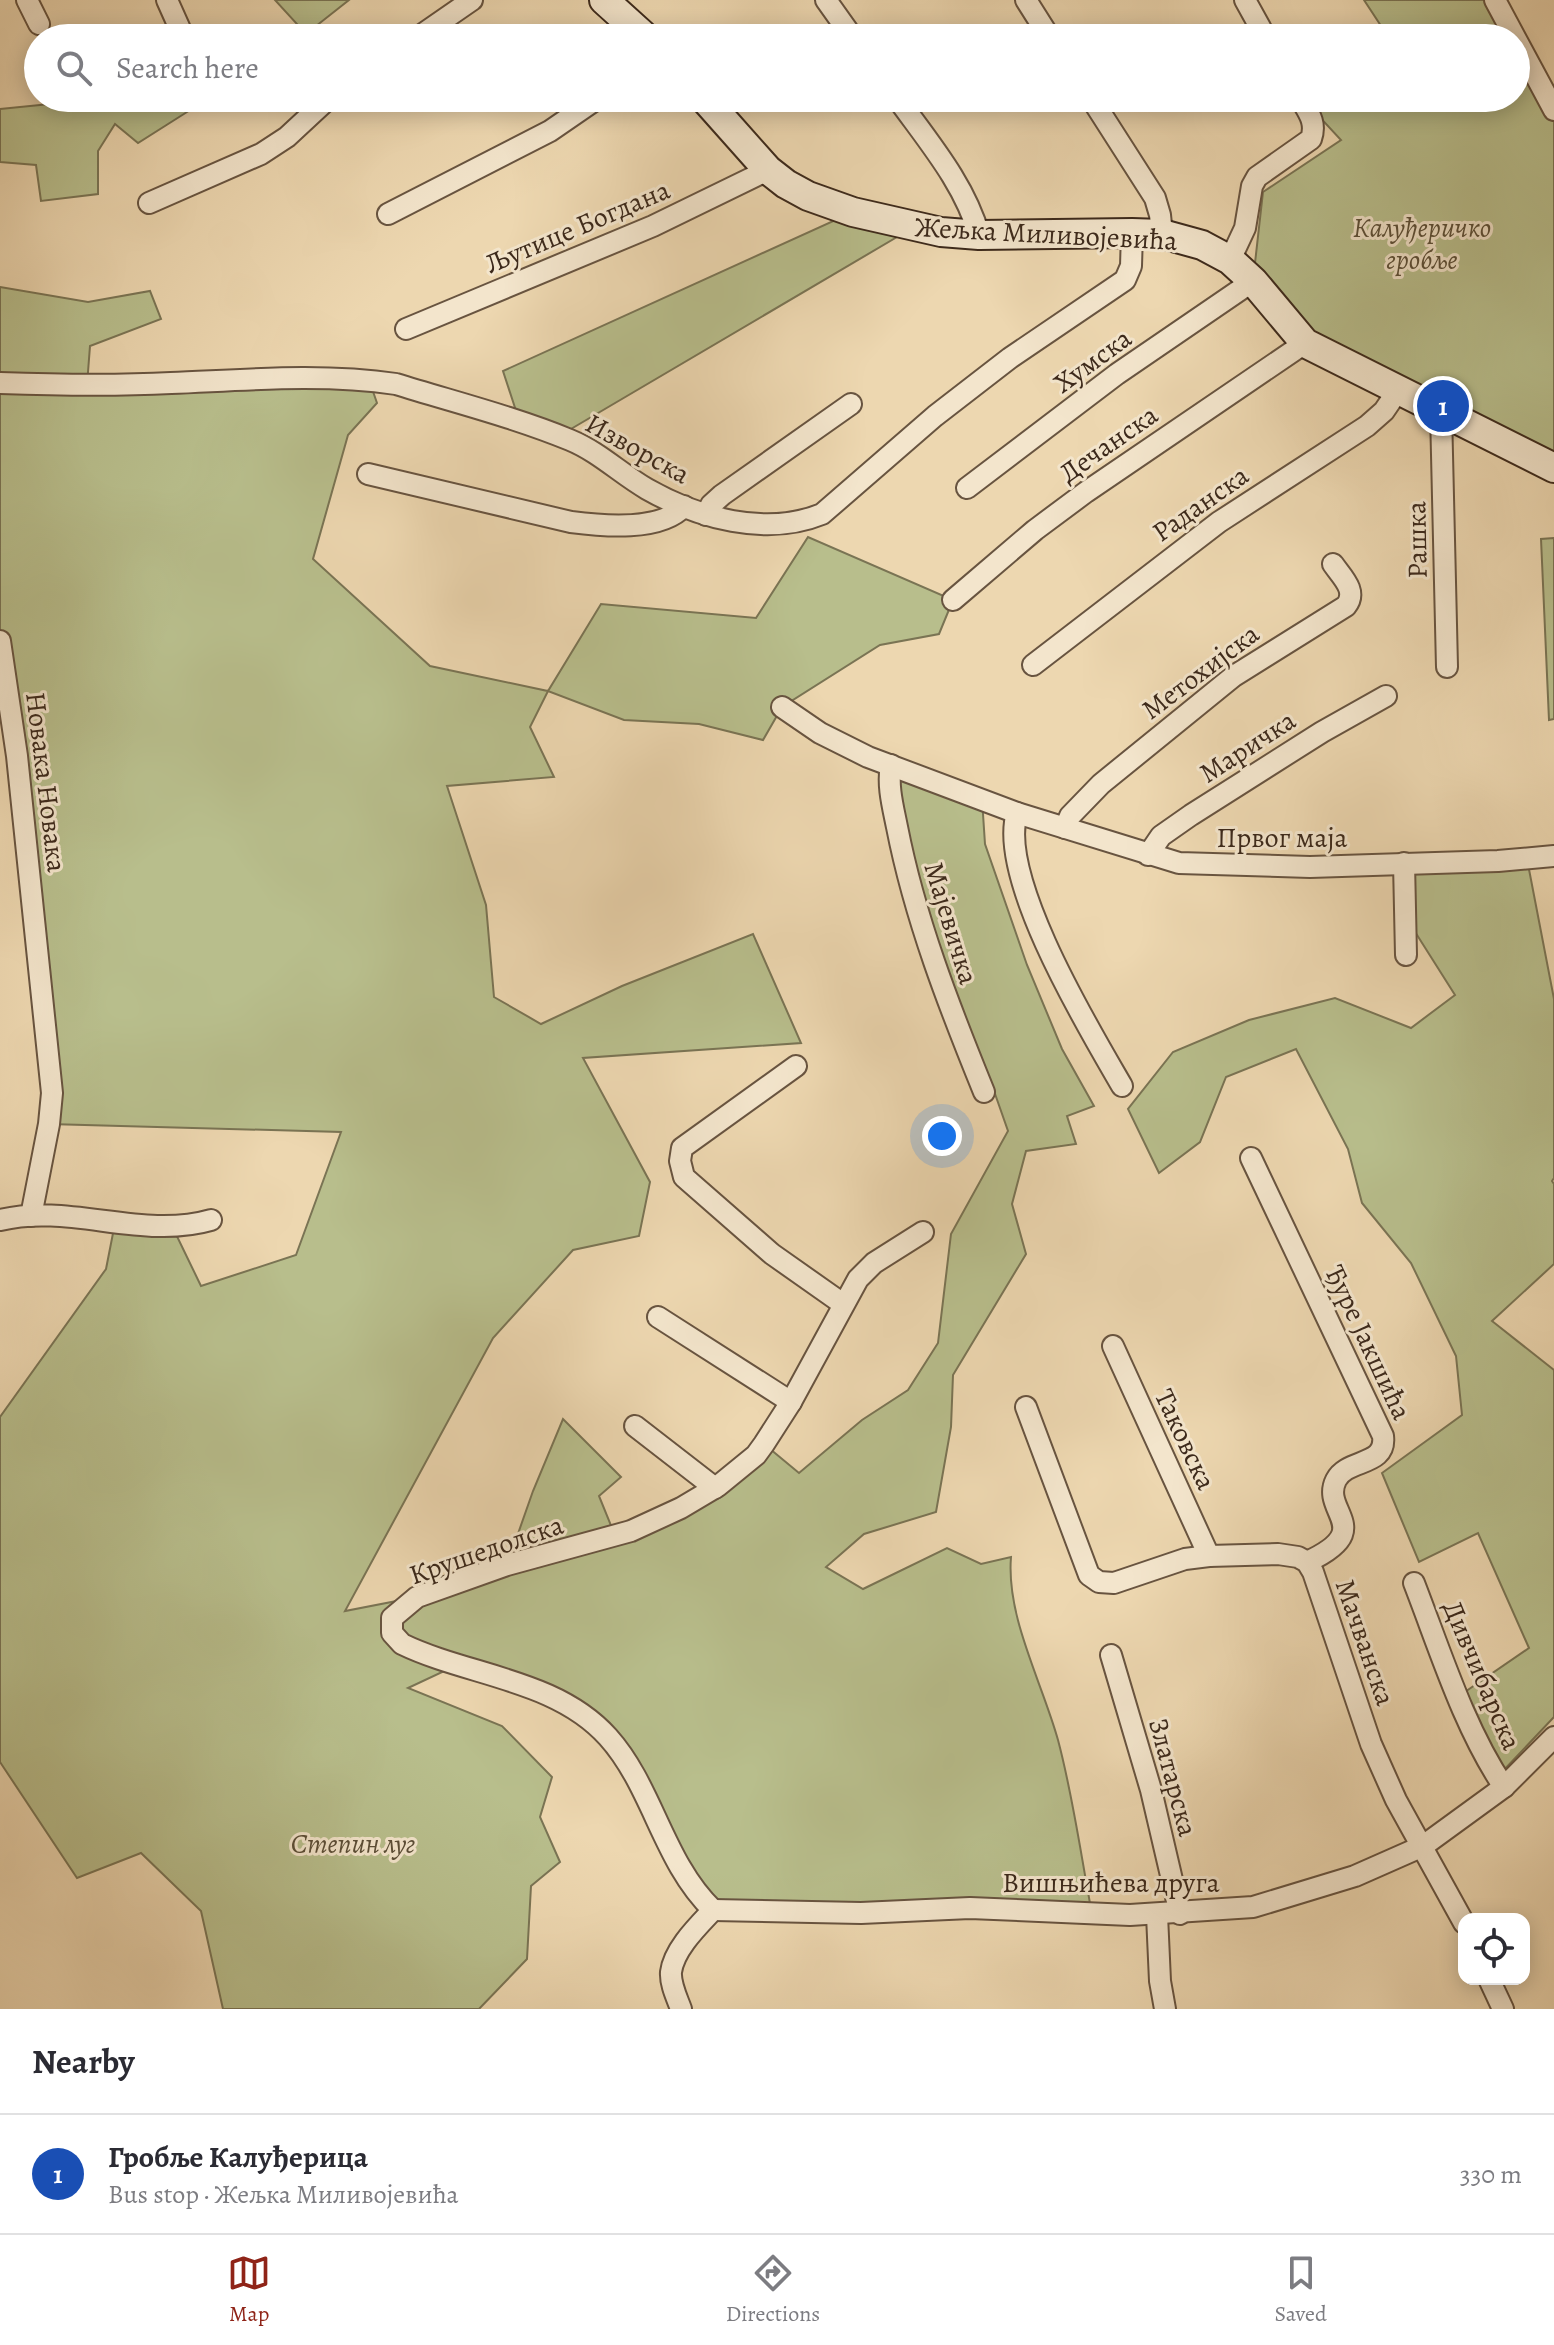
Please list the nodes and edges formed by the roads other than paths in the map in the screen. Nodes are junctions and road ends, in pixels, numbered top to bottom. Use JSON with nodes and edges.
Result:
{"nodes":[{"id":1,"x":27,"y":0,"type":"edge"},
{"id":2,"x":167,"y":0,"type":"edge"},
{"id":3,"x":472,"y":0,"type":"edge"},
{"id":4,"x":604,"y":0,"type":"edge"},
{"id":5,"x":826,"y":0,"type":"edge"},
{"id":6,"x":1026,"y":0,"type":"edge"},
{"id":7,"x":1245,"y":0,"type":"edge"},
{"id":8,"x":1495,"y":0,"type":"edge"},
{"id":9,"x":39,"y":24,"type":"dead end"},
{"id":10,"x":178,"y":24,"type":"edge"},
{"id":11,"x":437,"y":24,"type":"edge"},
{"id":12,"x":631,"y":24,"type":"edge"},
{"id":13,"x":843,"y":24,"type":"edge"},
{"id":14,"x":1041,"y":24,"type":"edge"},
{"id":15,"x":1258,"y":24,"type":"edge"},
{"id":16,"x":1508,"y":24,"type":"edge"},
{"id":17,"x":1530,"y":65,"type":"edge"},
{"id":18,"x":1554,"y":110,"type":"edge"},
{"id":19,"x":314,"y":112,"type":"edge"},
{"id":20,"x":578,"y":112,"type":"edge"},
{"id":21,"x":716,"y":112,"type":"edge"},
{"id":22,"x":907,"y":112,"type":"edge"},
{"id":23,"x":1100,"y":112,"type":"edge"},
{"id":24,"x":1308,"y":112,"type":"edge"},
{"id":25,"x":768,"y":170,"type":"junction"},
{"id":26,"x":149,"y":203,"type":"dead end"},
{"id":27,"x":388,"y":214,"type":"dead end"},
{"id":28,"x":1132,"y":233,"type":"junction"},
{"id":29,"x":1162,"y":234,"type":"junction"},
{"id":30,"x":979,"y":235,"type":"junction"},
{"id":31,"x":1230,"y":260,"type":"junction"},
{"id":32,"x":1253,"y":281,"type":"junction"},
{"id":33,"x":406,"y":329,"type":"dead end"},
{"id":34,"x":1305,"y":343,"type":"junction"},
{"id":35,"x":0,"y":383,"type":"edge"},
{"id":36,"x":1399,"y":389,"type":"junction"},
{"id":37,"x":851,"y":404,"type":"dead end"},
{"id":38,"x":1441,"y":412,"type":"junction"},
{"id":39,"x":1554,"y":468,"type":"edge"},
{"id":40,"x":368,"y":474,"type":"dead end"},
{"id":41,"x":967,"y":488,"type":"dead end"},
{"id":42,"x":684,"y":506,"type":"junction"},
{"id":43,"x":706,"y":515,"type":"junction"},
{"id":44,"x":1333,"y":564,"type":"dead end"},
{"id":45,"x":953,"y":600,"type":"dead end"},
{"id":46,"x":0,"y":641,"type":"edge"},
{"id":47,"x":1033,"y":665,"type":"dead end"},
{"id":48,"x":1447,"y":667,"type":"dead end"},
{"id":49,"x":1386,"y":696,"type":"dead end"},
{"id":50,"x":782,"y":707,"type":"dead end"},
{"id":51,"x":891,"y":765,"type":"junction"},
{"id":52,"x":1017,"y":813,"type":"junction"},
{"id":53,"x":1065,"y":828,"type":"junction"},
{"id":54,"x":1148,"y":855,"type":"junction"},
{"id":55,"x":1554,"y":856,"type":"edge"},
{"id":56,"x":1404,"y":863,"type":"junction"},
{"id":57,"x":1406,"y":955,"type":"dead end"},
{"id":58,"x":796,"y":1066,"type":"dead end"},
{"id":59,"x":1122,"y":1086,"type":"dead end"},
{"id":60,"x":984,"y":1092,"type":"dead end"},
{"id":61,"x":1251,"y":1158,"type":"dead end"},
{"id":62,"x":31,"y":1216,"type":"junction"},
{"id":63,"x":0,"y":1220,"type":"edge"},
{"id":64,"x":211,"y":1220,"type":"dead end"},
{"id":65,"x":923,"y":1232,"type":"dead end"},
{"id":66,"x":843,"y":1304,"type":"junction"},
{"id":67,"x":658,"y":1317,"type":"dead end"},
{"id":68,"x":1113,"y":1346,"type":"dead end"},
{"id":69,"x":791,"y":1402,"type":"junction"},
{"id":70,"x":1026,"y":1407,"type":"dead end"},
{"id":71,"x":635,"y":1426,"type":"dead end"},
{"id":72,"x":715,"y":1488,"type":"junction"},
{"id":73,"x":1209,"y":1556,"type":"junction"},
{"id":74,"x":1307,"y":1562,"type":"junction"},
{"id":75,"x":1414,"y":1583,"type":"dead end"},
{"id":76,"x":1111,"y":1655,"type":"dead end"},
{"id":77,"x":1554,"y":1737,"type":"edge"},
{"id":78,"x":1504,"y":1787,"type":"junction"},
{"id":79,"x":1423,"y":1846,"type":"junction"},
{"id":80,"x":713,"y":1910,"type":"junction"},
{"id":81,"x":1459,"y":1913,"type":"edge"},
{"id":82,"x":1180,"y":1914,"type":"junction"},
{"id":83,"x":1157,"y":1915,"type":"junction"},
{"id":84,"x":1492,"y":1985,"type":"edge"},
{"id":85,"x":681,"y":2009,"type":"edge"},
{"id":86,"x":1165,"y":2009,"type":"edge"},
{"id":87,"x":1503,"y":2009,"type":"edge"}],
"edges":[{"from":1,"to":9,"type":"street"},
{"from":2,"to":10,"type":"street"},
{"from":3,"to":11,"type":"street"},
{"from":4,"to":12,"type":"street"},
{"from":5,"to":13,"type":"street"},
{"from":6,"to":14,"type":"street"},
{"from":7,"to":15,"type":"street"},
{"from":8,"to":16,"type":"street"},
{"from":17,"to":18,"type":"street"},
{"from":19,"to":26,"type":"street"},
{"from":20,"to":27,"type":"street"},
{"from":21,"to":25,"type":"street","name":"Жељка Миливојевића"},
{"from":22,"to":30,"type":"street"},
{"from":23,"to":29,"type":"street"},
{"from":24,"to":31,"type":"street"},
{"from":25,"to":30,"type":"street","name":"Жељка Миливојевића"},
{"from":25,"to":33,"type":"street","name":"Љутице Богдана"},
{"from":28,"to":29,"type":"street","name":"Жељка Миливојевића"},
{"from":28,"to":30,"type":"street","name":"Жељка Миливојевића"},
{"from":28,"to":43,"type":"street","name":"Изворска"},
{"from":29,"to":31,"type":"street","name":"Жељка Миливојевића"},
{"from":31,"to":32,"type":"street","name":"Жељка Миливојевића"},
{"from":32,"to":34,"type":"street","name":"Жељка Миливојевића"},
{"from":32,"to":41,"type":"street","name":"Хумска"},
{"from":34,"to":36,"type":"street","name":"Жељка Миливојевића"},
{"from":34,"to":45,"type":"street","name":"Дечанска"},
{"from":35,"to":42,"type":"street","name":"Изворска"},
{"from":36,"to":38,"type":"street","name":"Жељка Миливојевића"},
{"from":36,"to":47,"type":"street","name":"Раданска"},
{"from":37,"to":43,"type":"street"},
{"from":38,"to":39,"type":"street","name":"Жељка Миливојевића"},
{"from":38,"to":48,"type":"street","name":"Рашка"},
{"from":40,"to":42,"type":"street"},
{"from":42,"to":43,"type":"street","name":"Изворска"},
{"from":44,"to":53,"type":"street","name":"Метохијска"},
{"from":46,"to":62,"type":"street","name":"Новака Новака"},
{"from":49,"to":54,"type":"street","name":"Маричка"},
{"from":50,"to":51,"type":"street","name":"Првог маја"},
{"from":51,"to":52,"type":"street","name":"Првог маја"},
{"from":51,"to":60,"type":"street","name":"Мајевичка"},
{"from":52,"to":53,"type":"street","name":"Првог маја"},
{"from":52,"to":59,"type":"street"},
{"from":53,"to":54,"type":"street","name":"Првог маја"},
{"from":54,"to":56,"type":"street","name":"Првог маја"},
{"from":55,"to":56,"type":"street","name":"Првог маја"},
{"from":56,"to":57,"type":"street"},
{"from":58,"to":66,"type":"street"},
{"from":61,"to":74,"type":"street","name":"Ђуре Јакшића"},
{"from":62,"to":63,"type":"street"},
{"from":62,"to":64,"type":"street"},
{"from":65,"to":66,"type":"street","name":"Крушедолска"},
{"from":66,"to":69,"type":"street","name":"Крушедолска"},
{"from":67,"to":69,"type":"street"},
{"from":68,"to":73,"type":"street","name":"Таковска"},
{"from":69,"to":72,"type":"street","name":"Крушедолска"},
{"from":70,"to":73,"type":"street","name":"Мачванска"},
{"from":71,"to":72,"type":"street"},
{"from":72,"to":80,"type":"street","name":"Крушедолска"},
{"from":73,"to":74,"type":"street","name":"Мачванска"},
{"from":74,"to":79,"type":"street","name":"Мачванска"},
{"from":75,"to":78,"type":"street","name":"Дивчибарска"},
{"from":76,"to":82,"type":"street","name":"Златарска"},
{"from":77,"to":78,"type":"street","name":"Вишњићева друга"},
{"from":78,"to":79,"type":"street","name":"Вишњићева друга"},
{"from":79,"to":81,"type":"street","name":"Мачванска"},
{"from":79,"to":82,"type":"street","name":"Вишњићева друга"},
{"from":80,"to":83,"type":"street","name":"Вишњићева друга"},
{"from":80,"to":85,"type":"street"},
{"from":82,"to":83,"type":"street","name":"Вишњићева друга"},
{"from":83,"to":86,"type":"street"},
{"from":84,"to":87,"type":"street"}]}
